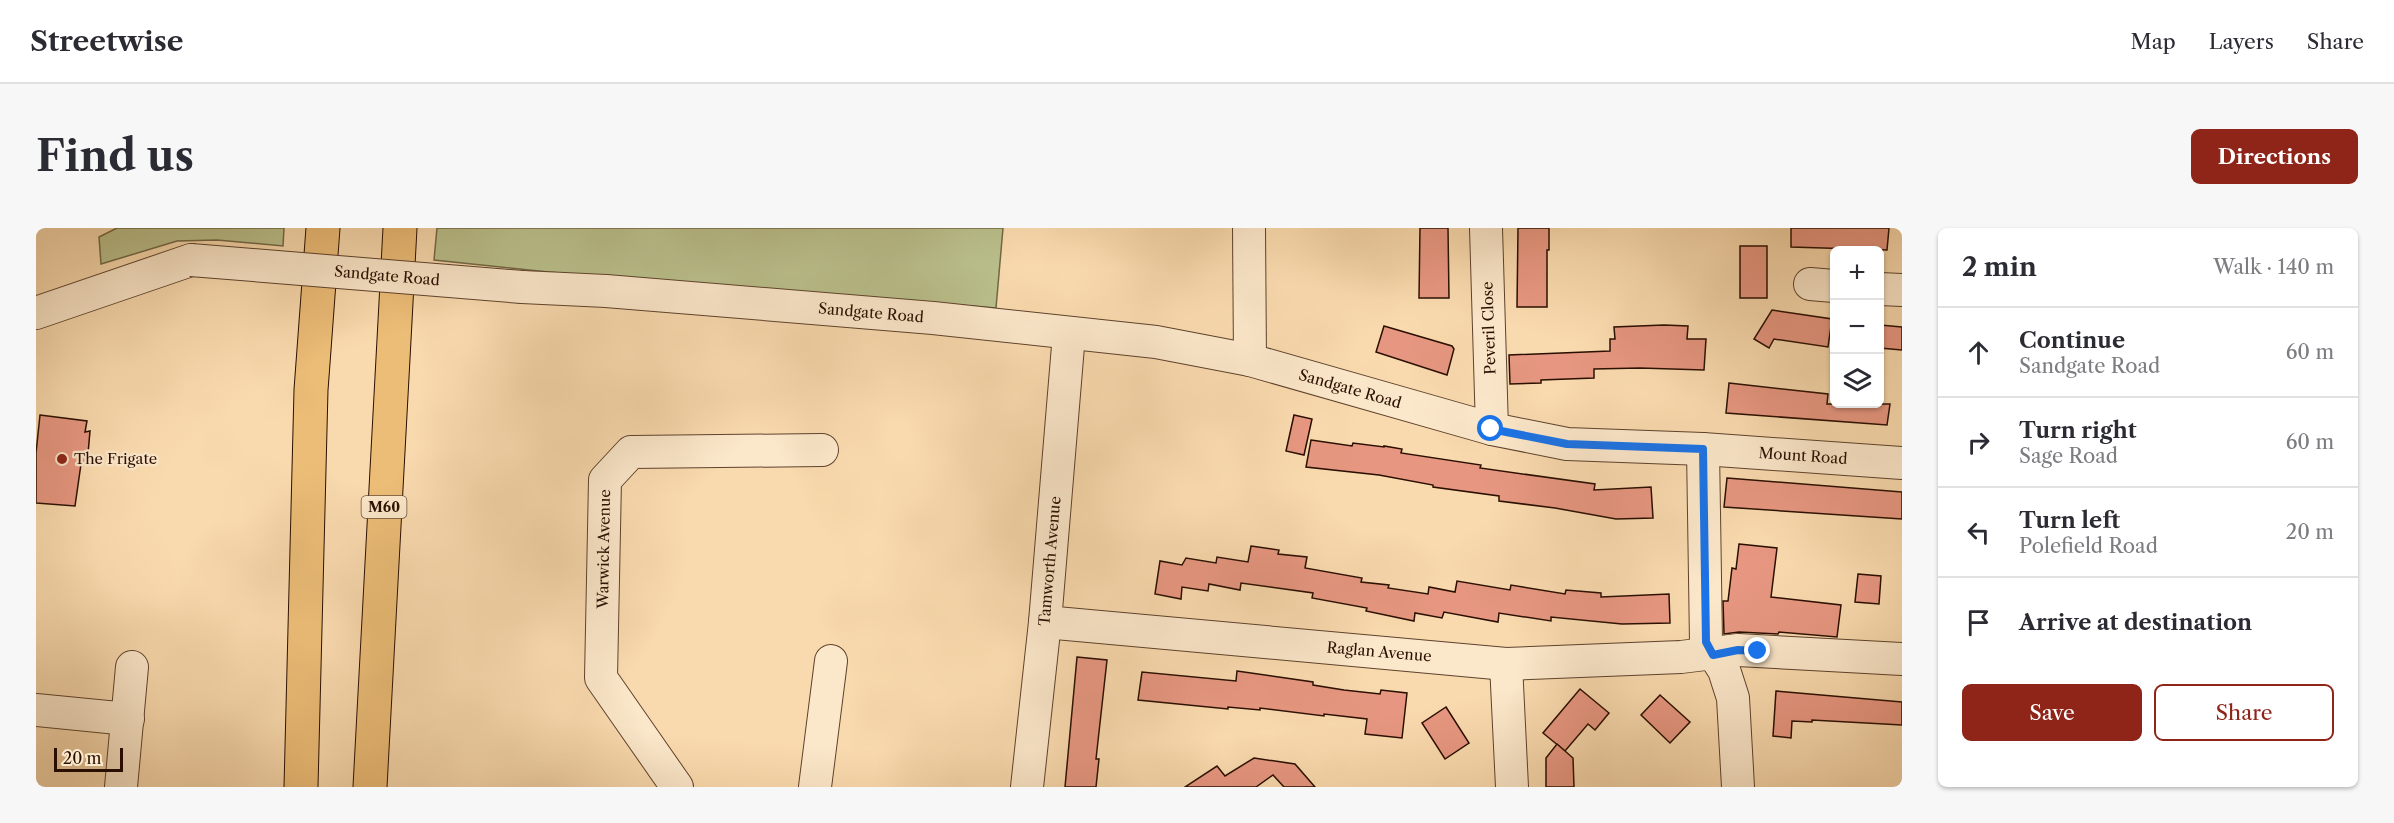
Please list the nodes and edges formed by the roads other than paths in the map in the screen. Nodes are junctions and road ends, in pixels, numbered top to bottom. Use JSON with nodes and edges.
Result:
{"nodes":[{"id":1,"x":323,"y":228,"type":"edge"},
{"id":2,"x":400,"y":228,"type":"edge"},
{"id":3,"x":1249,"y":228,"type":"edge"},
{"id":4,"x":1486,"y":228,"type":"edge"},
{"id":5,"x":1884,"y":289,"type":"edge"},
{"id":6,"x":1902,"y":290,"type":"edge"},
{"id":7,"x":36,"y":313,"type":"edge"},
{"id":8,"x":1069,"y":334,"type":"junction"},
{"id":9,"x":1250,"y":360,"type":"junction"},
{"id":10,"x":1491,"y":429,"type":"junction"},
{"id":11,"x":1703,"y":449,"type":"junction"},
{"id":12,"x":822,"y":450,"type":"dead end"},
{"id":13,"x":1902,"y":463,"type":"edge"},
{"id":14,"x":1046,"y":622,"type":"junction"},
{"id":15,"x":1713,"y":655,"type":"junction"},
{"id":16,"x":1902,"y":659,"type":"edge"},
{"id":17,"x":831,"y":661,"type":"dead end"},
{"id":18,"x":1506,"y":664,"type":"junction"},
{"id":19,"x":132,"y":667,"type":"dead end"},
{"id":20,"x":36,"y":710,"type":"edge"},
{"id":21,"x":128,"y":719,"type":"junction"},
{"id":22,"x":121,"y":787,"type":"edge"},
{"id":23,"x":301,"y":787,"type":"edge"},
{"id":24,"x":370,"y":787,"type":"edge"},
{"id":25,"x":677,"y":787,"type":"edge"},
{"id":26,"x":815,"y":787,"type":"edge"},
{"id":27,"x":1027,"y":787,"type":"edge"},
{"id":28,"x":1512,"y":787,"type":"edge"},
{"id":29,"x":1738,"y":787,"type":"edge"}],
"edges":[{"from":1,"to":23,"type":"highway"},
{"from":2,"to":24,"type":"highway","number":"M60"},
{"from":3,"to":9,"type":"street"},
{"from":4,"to":10,"type":"street","name":"Peveril Close"},
{"from":5,"to":6,"type":"street"},
{"from":7,"to":8,"type":"street","name":"Sandgate Road","bridge":true},
{"from":8,"to":9,"type":"street","name":"Sandgate Road"},
{"from":8,"to":14,"type":"street","name":"Tamworth Avenue"},
{"from":9,"to":10,"type":"street","name":"Sandgate Road"},
{"from":10,"to":11,"type":"street","name":"Sandgate Road"},
{"from":11,"to":13,"type":"street","name":"Mount Road"},
{"from":11,"to":15,"type":"street"},
{"from":12,"to":25,"type":"street","name":"Warwick Avenue"},
{"from":14,"to":18,"type":"street","name":"Raglan Avenue"},
{"from":14,"to":27,"type":"street","name":"Tamworth Avenue"},
{"from":15,"to":16,"type":"street","name":"Raglan Avenue"},
{"from":15,"to":18,"type":"street","name":"Raglan Avenue"},
{"from":15,"to":29,"type":"street"},
{"from":17,"to":26,"type":"street"},
{"from":18,"to":28,"type":"street"},
{"from":19,"to":21,"type":"street"},
{"from":20,"to":21,"type":"street"},
{"from":21,"to":22,"type":"street"}]}
